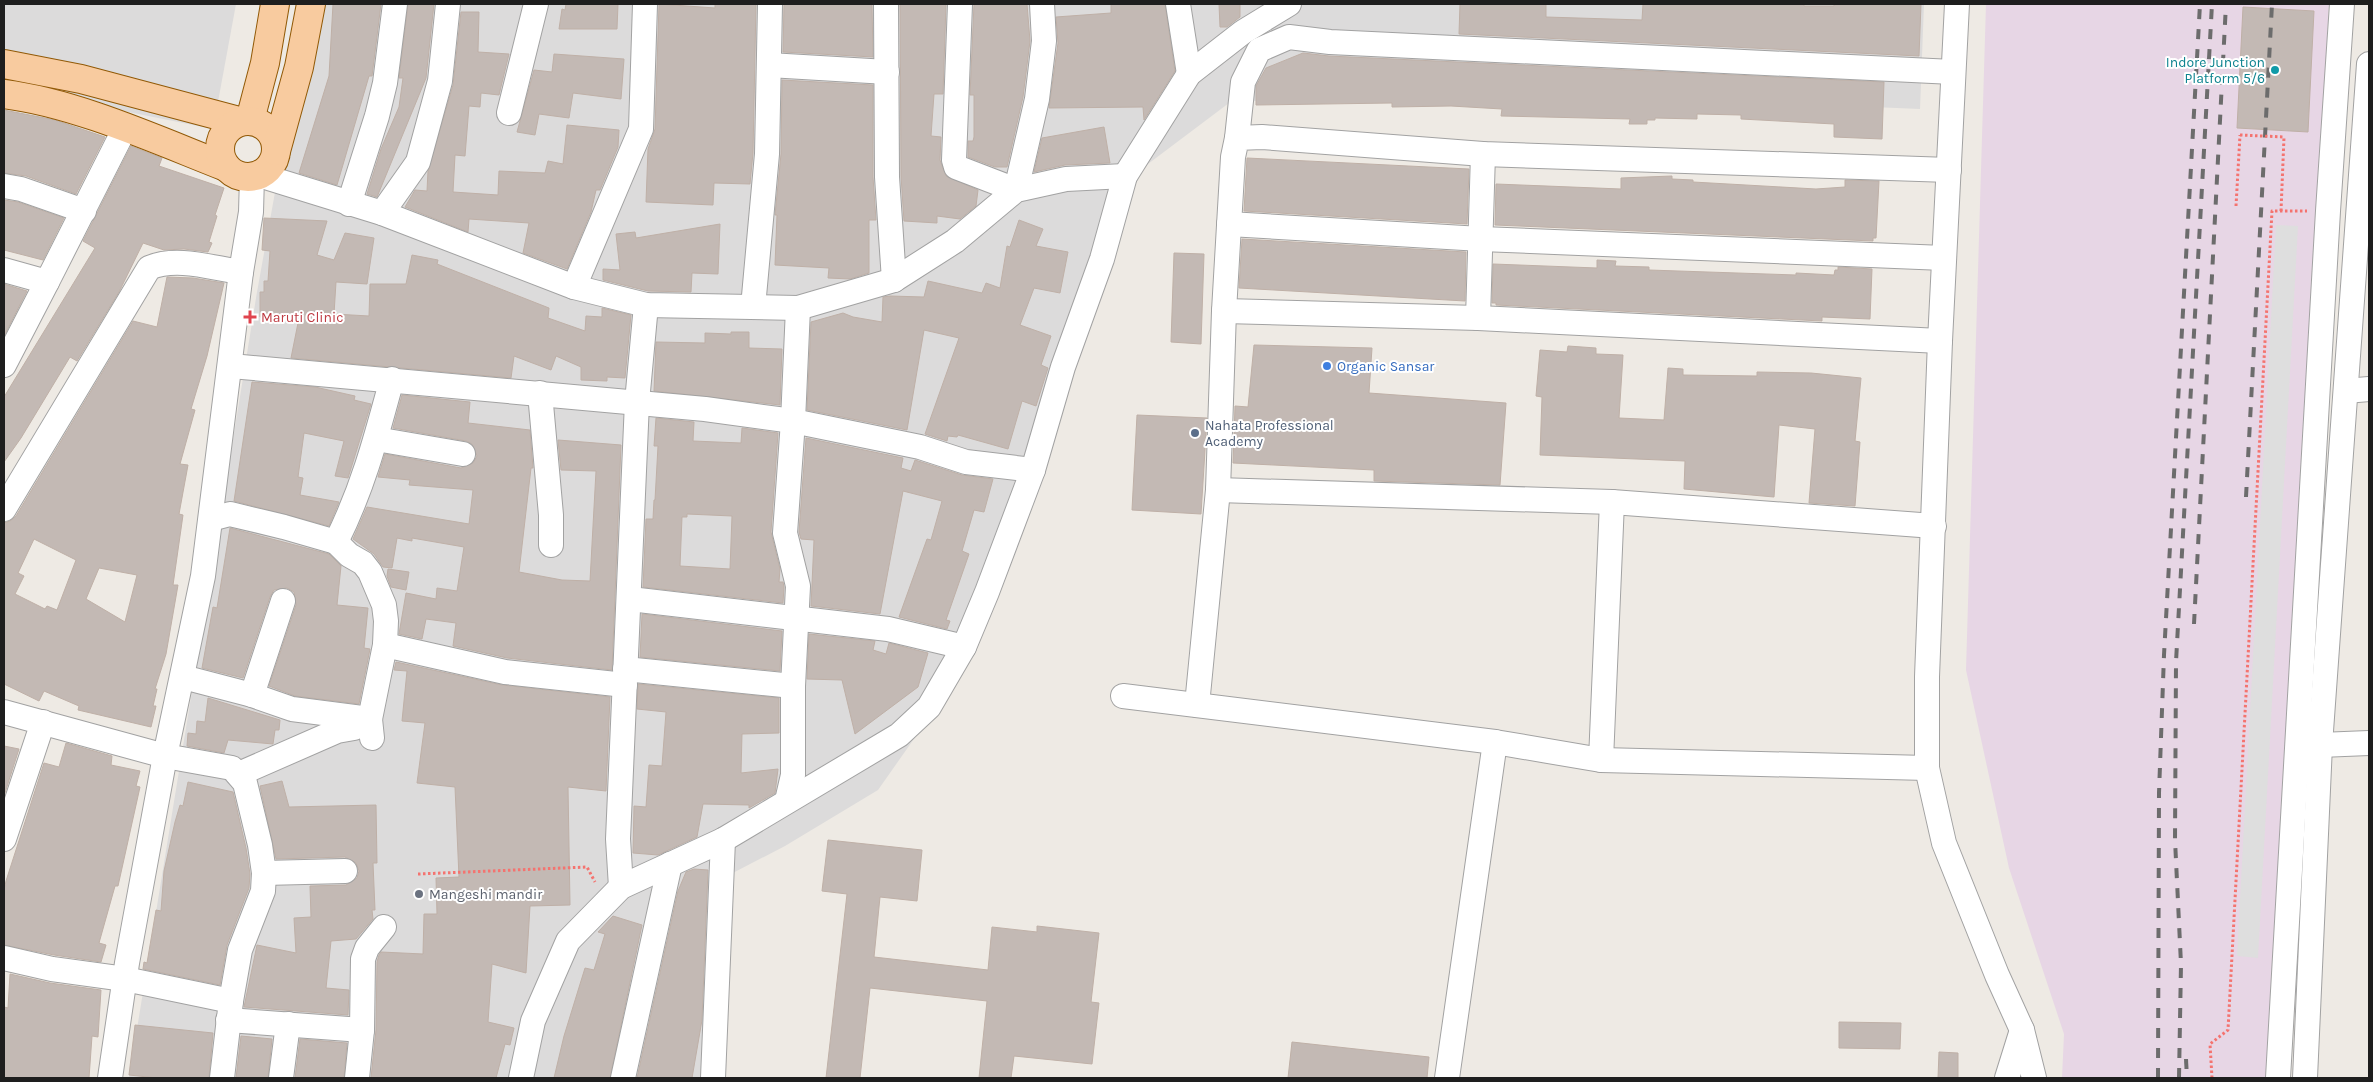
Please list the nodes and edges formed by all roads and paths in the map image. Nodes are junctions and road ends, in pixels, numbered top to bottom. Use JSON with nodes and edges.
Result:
{"nodes":[{"id":1,"x":275,"y":4,"type":"edge"},
{"id":2,"x":311,"y":4,"type":"edge"},
{"id":3,"x":395,"y":4,"type":"edge"},
{"id":4,"x":448,"y":4,"type":"edge"},
{"id":5,"x":536,"y":4,"type":"edge"},
{"id":6,"x":645,"y":4,"type":"edge"},
{"id":7,"x":770,"y":4,"type":"edge"},
{"id":8,"x":886,"y":4,"type":"edge"},
{"id":9,"x":960,"y":4,"type":"edge"},
{"id":10,"x":1042,"y":4,"type":"edge"},
{"id":11,"x":1178,"y":4,"type":"edge"},
{"id":12,"x":1289,"y":4,"type":"edge"},
{"id":13,"x":1957,"y":4,"type":"edge"},
{"id":14,"x":2342,"y":4,"type":"edge"},
{"id":15,"x":1255,"y":14,"type":"edge"},
{"id":16,"x":4,"y":64,"type":"edge"},
{"id":17,"x":2369,"y":64,"type":"edge"},
{"id":18,"x":769,"y":65,"type":"junction"},
{"id":19,"x":887,"y":72,"type":"junction"},
{"id":20,"x":1953,"y":72,"type":"junction"},
{"id":21,"x":1189,"y":74,"type":"junction"},
{"id":22,"x":4,"y":94,"type":"edge"},
{"id":23,"x":509,"y":113,"type":"dead end"},
{"id":24,"x":244,"y":121,"type":"junction"},
{"id":25,"x":125,"y":128,"type":"junction"},
{"id":26,"x":1237,"y":138,"type":"junction"},
{"id":27,"x":276,"y":151,"type":"junction"},
{"id":28,"x":1483,"y":154,"type":"junction"},
{"id":29,"x":226,"y":167,"type":"junction"},
{"id":30,"x":1949,"y":170,"type":"junction"},
{"id":31,"x":255,"y":176,"type":"junction"},
{"id":32,"x":1125,"y":176,"type":"junction"},
{"id":33,"x":4,"y":186,"type":"edge"},
{"id":34,"x":1016,"y":190,"type":"junction"},
{"id":35,"x":349,"y":204,"type":"junction"},
{"id":36,"x":2236,"y":206,"type":"dead end"},
{"id":37,"x":84,"y":211,"type":"junction"},
{"id":38,"x":2281,"y":211,"type":"junction"},
{"id":39,"x":2328,"y":211,"type":"junction"},
{"id":40,"x":382,"y":213,"type":"junction"},
{"id":41,"x":1229,"y":224,"type":"junction"},
{"id":42,"x":1481,"y":239,"type":"junction"},
{"id":43,"x":1944,"y":258,"type":"junction"},
{"id":44,"x":4,"y":270,"type":"edge"},
{"id":45,"x":241,"y":272,"type":"junction"},
{"id":46,"x":894,"y":280,"type":"junction"},
{"id":47,"x":47,"y":282,"type":"junction"},
{"id":48,"x":574,"y":286,"type":"junction"},
{"id":49,"x":646,"y":305,"type":"junction"},
{"id":50,"x":752,"y":307,"type":"junction"},
{"id":51,"x":798,"y":308,"type":"junction"},
{"id":52,"x":1224,"y":311,"type":"junction"},
{"id":53,"x":2360,"y":311,"type":"edge"},
{"id":54,"x":1478,"y":318,"type":"junction"},
{"id":55,"x":1940,"y":341,"type":"junction"},
{"id":56,"x":4,"y":364,"type":"edge"},
{"id":57,"x":231,"y":366,"type":"junction"},
{"id":58,"x":392,"y":379,"type":"junction"},
{"id":59,"x":2369,"y":389,"type":"edge"},
{"id":60,"x":2346,"y":390,"type":"junction"},
{"id":61,"x":540,"y":392,"type":"junction"},
{"id":62,"x":637,"y":402,"type":"junction"},
{"id":63,"x":794,"y":421,"type":"junction"},
{"id":64,"x":376,"y":439,"type":"junction"},
{"id":65,"x":463,"y":454,"type":"dead end"},
{"id":66,"x":1033,"y":470,"type":"junction"},
{"id":67,"x":1218,"y":490,"type":"junction"},
{"id":68,"x":1612,"y":502,"type":"junction"},
{"id":69,"x":4,"y":509,"type":"edge"},
{"id":70,"x":211,"y":519,"type":"junction"},
{"id":71,"x":1934,"y":526,"type":"junction"},
{"id":72,"x":336,"y":542,"type":"junction"},
{"id":73,"x":551,"y":545,"type":"dead end"},
{"id":74,"x":630,"y":599,"type":"junction"},
{"id":75,"x":283,"y":601,"type":"dead end"},
{"id":76,"x":798,"y":619,"type":"junction"},
{"id":77,"x":385,"y":645,"type":"junction"},
{"id":78,"x":964,"y":647,"type":"junction"},
{"id":79,"x":183,"y":677,"type":"junction"},
{"id":80,"x":625,"y":677,"type":"junction"},
{"id":81,"x":793,"y":686,"type":"junction"},
{"id":82,"x":252,"y":695,"type":"junction"},
{"id":83,"x":1123,"y":696,"type":"dead end"},
{"id":84,"x":1197,"y":705,"type":"junction"},
{"id":85,"x":4,"y":712,"type":"edge"},
{"id":86,"x":43,"y":722,"type":"junction"},
{"id":87,"x":371,"y":728,"type":"junction"},
{"id":88,"x":1495,"y":742,"type":"junction"},
{"id":89,"x":2309,"y":743,"type":"junction"},
{"id":90,"x":2369,"y":743,"type":"edge"},
{"id":91,"x":165,"y":756,"type":"junction"},
{"id":92,"x":1601,"y":760,"type":"junction"},
{"id":93,"x":1927,"y":768,"type":"junction"},
{"id":94,"x":240,"y":774,"type":"junction"},
{"id":95,"x":787,"y":801,"type":"junction"},
{"id":96,"x":4,"y":839,"type":"edge"},
{"id":97,"x":723,"y":840,"type":"junction"},
{"id":98,"x":670,"y":864,"type":"junction"},
{"id":99,"x":345,"y":870,"type":"dead end"},
{"id":100,"x":264,"y":873,"type":"junction"},
{"id":101,"x":418,"y":874,"type":"dead end"},
{"id":102,"x":613,"y":895,"type":"junction"},
{"id":103,"x":384,"y":927,"type":"dead end"},
{"id":104,"x":4,"y":958,"type":"edge"},
{"id":105,"x":125,"y":979,"type":"junction"},
{"id":106,"x":230,"y":1010,"type":"junction"},
{"id":107,"x":288,"y":1024,"type":"junction"},
{"id":108,"x":362,"y":1030,"type":"junction"},
{"id":109,"x":2022,"y":1030,"type":"junction"},
{"id":110,"x":110,"y":1078,"type":"edge"},
{"id":111,"x":222,"y":1078,"type":"edge"},
{"id":112,"x":281,"y":1078,"type":"edge"},
{"id":113,"x":357,"y":1078,"type":"edge"},
{"id":114,"x":521,"y":1078,"type":"edge"},
{"id":115,"x":623,"y":1078,"type":"edge"},
{"id":116,"x":713,"y":1078,"type":"edge"},
{"id":117,"x":1447,"y":1078,"type":"edge"},
{"id":118,"x":2007,"y":1078,"type":"edge"},
{"id":119,"x":2034,"y":1078,"type":"edge"},
{"id":120,"x":2212,"y":1078,"type":"edge"},
{"id":121,"x":2278,"y":1078,"type":"edge"},
{"id":122,"x":2305,"y":1078,"type":"edge"}],
"edges":[{"from":1,"to":24,"type":"main road"},
{"from":2,"to":27,"type":"main road"},
{"from":3,"to":35,"type":"street"},
{"from":4,"to":40,"type":"street"},
{"from":5,"to":23,"type":"street"},
{"from":6,"to":48,"type":"street"},
{"from":7,"to":18,"type":"street"},
{"from":8,"to":19,"type":"street"},
{"from":9,"to":34,"type":"street"},
{"from":10,"to":34,"type":"street"},
{"from":11,"to":21,"type":"street"},
{"from":12,"to":15,"type":"street"},
{"from":13,"to":20,"type":"street"},
{"from":14,"to":39,"type":"street"},
{"from":15,"to":21,"type":"street"},
{"from":16,"to":24,"type":"main road"},
{"from":17,"to":53,"type":"street"},
{"from":18,"to":19,"type":"street"},
{"from":18,"to":50,"type":"street"},
{"from":19,"to":46,"type":"street"},
{"from":20,"to":26,"type":"street"},
{"from":20,"to":30,"type":"street"},
{"from":21,"to":32,"type":"street"},
{"from":22,"to":25,"type":"main road"},
{"from":24,"to":27,"type":"main road"},
{"from":24,"to":29,"type":"main road"},
{"from":25,"to":29,"type":"main road"},
{"from":25,"to":37,"type":"street"},
{"from":26,"to":28,"type":"street"},
{"from":26,"to":41,"type":"street"},
{"from":27,"to":31,"type":"main road"},
{"from":28,"to":30,"type":"street"},
{"from":28,"to":42,"type":"street"},
{"from":29,"to":31,"type":"main road"},
{"from":30,"to":43,"type":"street"},
{"from":31,"to":35,"type":"street"},
{"from":31,"to":45,"type":"street"},
{"from":32,"to":34,"type":"street"},
{"from":32,"to":66,"type":"street"},
{"from":33,"to":37,"type":"street"},
{"from":34,"to":46,"type":"street"},
{"from":35,"to":40,"type":"street"},
{"from":36,"to":38,"type":"path","bridge":true},
{"from":37,"to":47,"type":"street"},
{"from":38,"to":39,"type":"path"},
{"from":38,"to":120,"type":"path"},
{"from":39,"to":89,"type":"street"},
{"from":40,"to":48,"type":"street"},
{"from":41,"to":42,"type":"street"},
{"from":41,"to":52,"type":"street"},
{"from":42,"to":43,"type":"street"},
{"from":42,"to":54,"type":"street"},
{"from":43,"to":55,"type":"street"},
{"from":44,"to":47,"type":"street"},
{"from":45,"to":57,"type":"street"},
{"from":45,"to":69,"type":"street"},
{"from":46,"to":51,"type":"street"},
{"from":47,"to":56,"type":"street"},
{"from":48,"to":49,"type":"street"},
{"from":49,"to":50,"type":"street"},
{"from":49,"to":62,"type":"street"},
{"from":50,"to":51,"type":"street"},
{"from":51,"to":63,"type":"street"},
{"from":52,"to":54,"type":"street"},
{"from":52,"to":67,"type":"street"},
{"from":53,"to":60,"type":"street"},
{"from":54,"to":55,"type":"street"},
{"from":55,"to":71,"type":"street"},
{"from":57,"to":58,"type":"street"},
{"from":57,"to":70,"type":"street"},
{"from":58,"to":61,"type":"street"},
{"from":58,"to":64,"type":"street"},
{"from":59,"to":60,"type":"street"},
{"from":60,"to":89,"type":"street"},
{"from":61,"to":62,"type":"street"},
{"from":61,"to":73,"type":"street"},
{"from":62,"to":63,"type":"street"},
{"from":62,"to":74,"type":"street"},
{"from":63,"to":66,"type":"street"},
{"from":63,"to":76,"type":"street"},
{"from":64,"to":65,"type":"street"},
{"from":64,"to":72,"type":"street"},
{"from":66,"to":78,"type":"street"},
{"from":67,"to":68,"type":"street"},
{"from":67,"to":84,"type":"street"},
{"from":68,"to":71,"type":"street"},
{"from":68,"to":92,"type":"street"},
{"from":70,"to":72,"type":"street"},
{"from":70,"to":79,"type":"street"},
{"from":71,"to":93,"type":"street"},
{"from":72,"to":77,"type":"street"},
{"from":74,"to":76,"type":"street"},
{"from":74,"to":80,"type":"street"},
{"from":75,"to":82,"type":"street"},
{"from":76,"to":78,"type":"street"},
{"from":76,"to":81,"type":"street"},
{"from":77,"to":80,"type":"street"},
{"from":77,"to":87,"type":"street"},
{"from":78,"to":95,"type":"street"},
{"from":79,"to":82,"type":"street"},
{"from":79,"to":91,"type":"street"},
{"from":80,"to":81,"type":"street"},
{"from":80,"to":102,"type":"street"},
{"from":81,"to":95,"type":"street"},
{"from":82,"to":87,"type":"street"},
{"from":83,"to":84,"type":"street"},
{"from":84,"to":88,"type":"street"},
{"from":85,"to":86,"type":"street"},
{"from":86,"to":91,"type":"street"},
{"from":86,"to":96,"type":"street"},
{"from":87,"to":94,"type":"street"},
{"from":88,"to":92,"type":"street"},
{"from":88,"to":117,"type":"street"},
{"from":89,"to":90,"type":"street"},
{"from":89,"to":121,"type":"street"},
{"from":89,"to":122,"type":"street"},
{"from":91,"to":94,"type":"street"},
{"from":91,"to":105,"type":"street"},
{"from":92,"to":93,"type":"street"},
{"from":93,"to":109,"type":"street"},
{"from":94,"to":100,"type":"street"},
{"from":95,"to":97,"type":"street"},
{"from":97,"to":98,"type":"street"},
{"from":97,"to":116,"type":"street"},
{"from":98,"to":102,"type":"street"},
{"from":98,"to":115,"type":"street"},
{"from":99,"to":100,"type":"street"},
{"from":100,"to":106,"type":"street"},
{"from":101,"to":102,"type":"path"},
{"from":102,"to":114,"type":"street"},
{"from":103,"to":108,"type":"street"},
{"from":104,"to":105,"type":"street"},
{"from":105,"to":106,"type":"street"},
{"from":105,"to":110,"type":"street"},
{"from":106,"to":107,"type":"street"},
{"from":106,"to":111,"type":"street"},
{"from":107,"to":108,"type":"street"},
{"from":107,"to":112,"type":"street"},
{"from":108,"to":113,"type":"street"},
{"from":109,"to":118,"type":"street"},
{"from":109,"to":119,"type":"street"}]}
